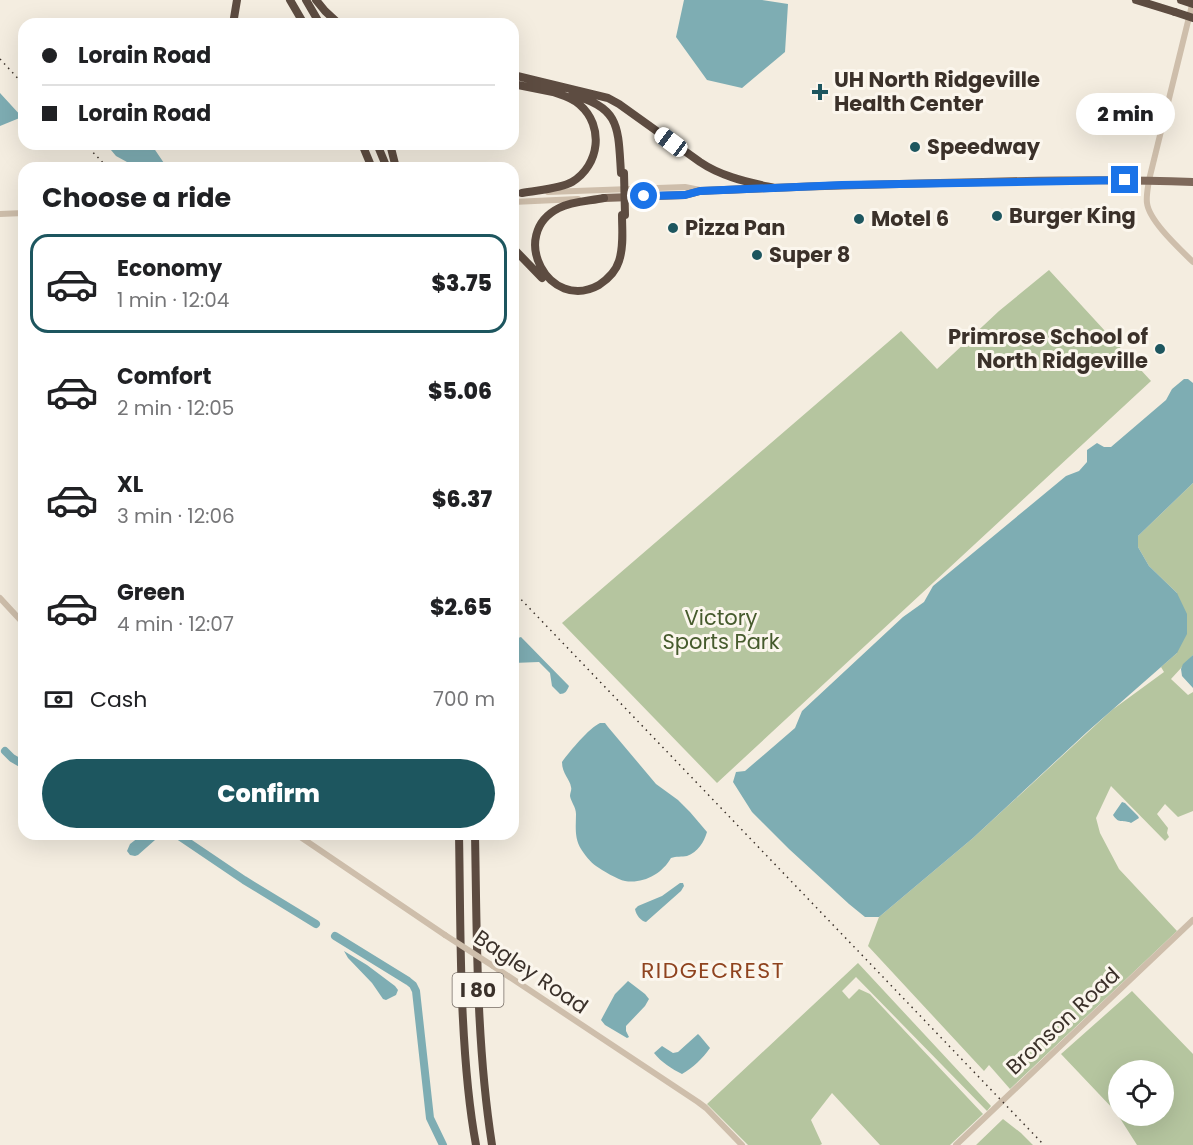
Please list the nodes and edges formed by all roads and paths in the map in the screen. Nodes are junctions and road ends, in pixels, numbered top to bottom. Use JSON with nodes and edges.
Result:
{"nodes":[{"id":1,"x":237,"y":0,"type":"edge"},
{"id":2,"x":290,"y":0,"type":"edge"},
{"id":3,"x":306,"y":0,"type":"edge"},
{"id":4,"x":316,"y":0,"type":"edge"},
{"id":5,"x":1136,"y":0,"type":"edge"},
{"id":6,"x":1181,"y":0,"type":"edge"},
{"id":7,"x":1193,"y":3,"type":"edge"},
{"id":8,"x":234,"y":18,"type":"edge"},
{"id":9,"x":300,"y":18,"type":"edge"},
{"id":10,"x":316,"y":18,"type":"edge"},
{"id":11,"x":333,"y":18,"type":"edge"},
{"id":12,"x":1193,"y":18,"type":"edge"},
{"id":13,"x":519,"y":76,"type":"edge"},
{"id":14,"x":519,"y":85,"type":"edge"},
{"id":15,"x":550,"y":91,"type":"junction"},
{"id":16,"x":578,"y":91,"type":"junction"},
{"id":17,"x":622,"y":173,"type":"junction"},
{"id":18,"x":1149,"y":180,"type":"junction"},
{"id":19,"x":1193,"y":182,"type":"edge"},
{"id":20,"x":774,"y":188,"type":"junction"},
{"id":21,"x":700,"y":191,"type":"junction"},
{"id":22,"x":519,"y":194,"type":"edge"},
{"id":23,"x":519,"y":194,"type":"edge"},
{"id":24,"x":604,"y":198,"type":"junction"},
{"id":25,"x":519,"y":202,"type":"edge"},
{"id":26,"x":18,"y":213,"type":"edge"},
{"id":27,"x":0,"y":214,"type":"edge"},
{"id":28,"x":624,"y":215,"type":"junction"},
{"id":29,"x":519,"y":254,"type":"edge"},
{"id":30,"x":1193,"y":262,"type":"edge"},
{"id":31,"x":0,"y":598,"type":"edge"},
{"id":32,"x":18,"y":618,"type":"edge"},
{"id":33,"x":305,"y":840,"type":"edge"},
{"id":34,"x":459,"y":840,"type":"edge"},
{"id":35,"x":475,"y":840,"type":"edge"},
{"id":36,"x":1193,"y":920,"type":"edge"},
{"id":37,"x":476,"y":1145,"type":"edge"},
{"id":38,"x":492,"y":1145,"type":"edge"},
{"id":39,"x":742,"y":1145,"type":"edge"},
{"id":40,"x":956,"y":1145,"type":"edge"}],
"edges":[{"from":1,"to":8,"type":"highway"},
{"from":2,"to":9,"type":"highway"},
{"from":3,"to":10,"type":"highway"},
{"from":4,"to":11,"type":"highway"},
{"from":5,"to":12,"type":"highway","bridge":true},
{"from":6,"to":7,"type":"highway","bridge":true},
{"from":7,"to":18,"type":"street"},
{"from":13,"to":16,"type":"highway"},
{"from":14,"to":15,"type":"highway"},
{"from":15,"to":17,"type":"highway"},
{"from":15,"to":22,"type":"highway"},
{"from":16,"to":17,"type":"highway"},
{"from":16,"to":20,"type":"highway"},
{"from":17,"to":28,"type":"highway","bridge":true},
{"from":18,"to":19,"type":"main road"},
{"from":18,"to":20,"type":"main road"},
{"from":18,"to":30,"type":"street"},
{"from":20,"to":21,"type":"main road"},
{"from":21,"to":23,"type":"street"},
{"from":21,"to":24,"type":"main road"},
{"from":24,"to":25,"type":"street"},
{"from":24,"to":28,"type":"highway"},
{"from":26,"to":27,"type":"street"},
{"from":28,"to":29,"type":"highway"},
{"from":31,"to":32,"type":"street"},
{"from":33,"to":39,"type":"street","name":"Bagley Road","bridge":true},
{"from":34,"to":37,"type":"highway","number":"I 80"},
{"from":35,"to":38,"type":"highway","number":"I 80"},
{"from":36,"to":40,"type":"street","name":"Bronson Road"}]}
